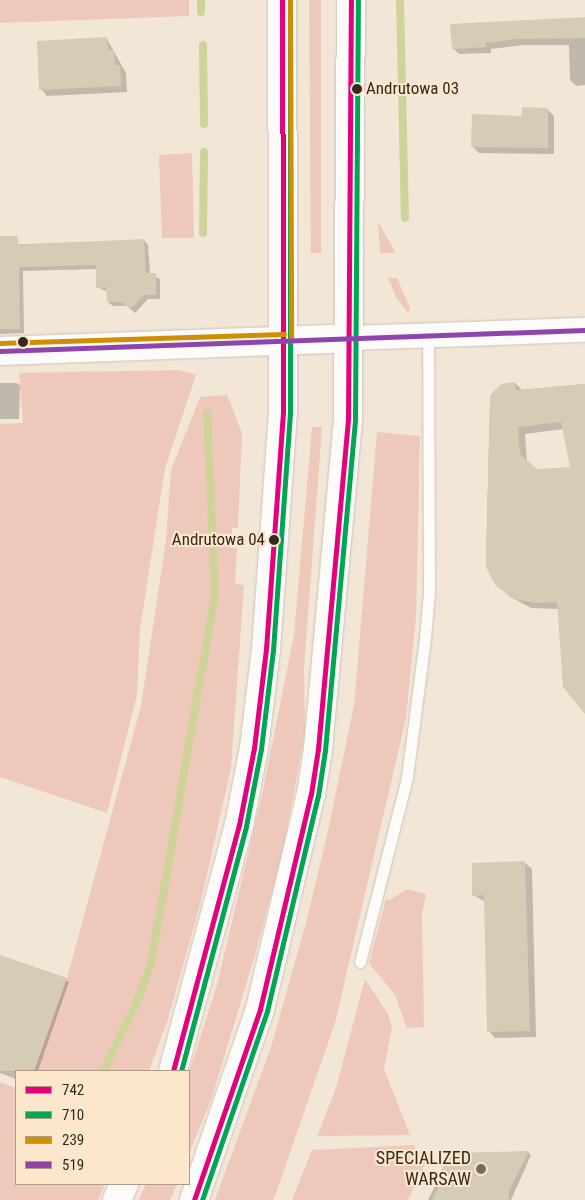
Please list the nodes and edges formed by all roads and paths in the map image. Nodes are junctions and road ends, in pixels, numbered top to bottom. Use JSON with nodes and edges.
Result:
{"nodes":[{"id":1,"x":282,"y":0,"type":"edge"},
{"id":2,"x":351,"y":0,"type":"edge"},
{"id":3,"x":585,"y":330,"type":"edge"},
{"id":4,"x":428,"y":336,"type":"junction"},
{"id":5,"x":350,"y":338,"type":"junction"},
{"id":6,"x":284,"y":341,"type":"junction"},
{"id":7,"x":0,"y":351,"type":"edge"},
{"id":8,"x":360,"y":962,"type":"dead end"},
{"id":9,"x":173,"y":1070,"type":"edge"},
{"id":10,"x":124,"y":1185,"type":"edge"},
{"id":11,"x":117,"y":1200,"type":"edge"},
{"id":12,"x":194,"y":1200,"type":"edge"}],
"edges":[{"from":1,"to":6,"type":"main road"},
{"from":2,"to":5,"type":"main road"},
{"from":3,"to":4,"type":"street"},
{"from":4,"to":5,"type":"street"},
{"from":4,"to":8,"type":"lane"},
{"from":5,"to":6,"type":"main road"},
{"from":5,"to":12,"type":"main road"},
{"from":6,"to":7,"type":"main road"},
{"from":6,"to":9,"type":"main road"},
{"from":10,"to":11,"type":"main road"}]}
